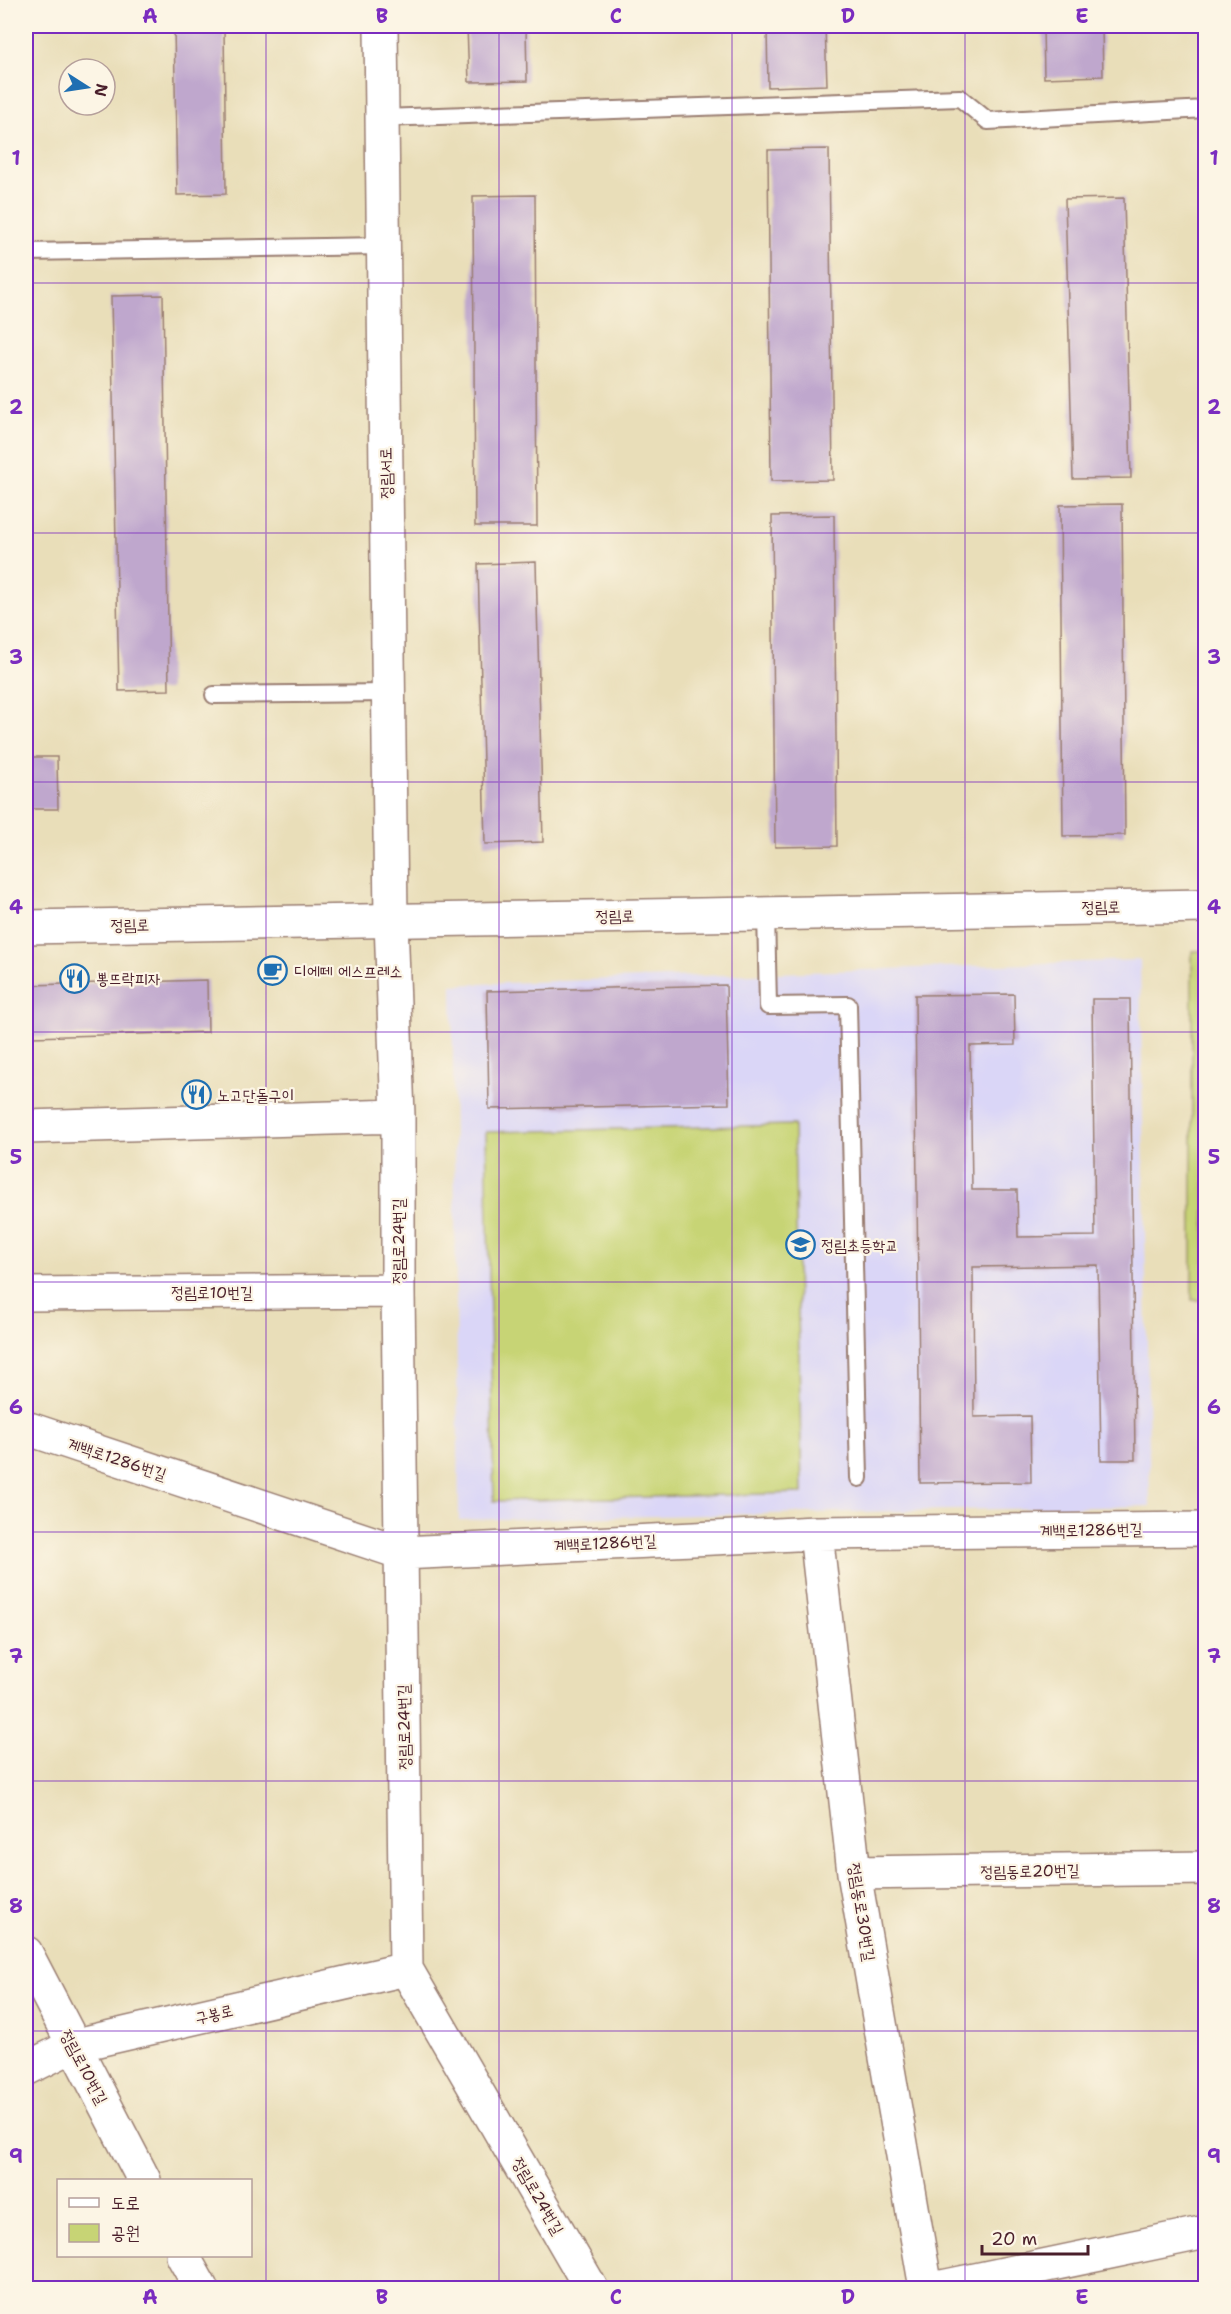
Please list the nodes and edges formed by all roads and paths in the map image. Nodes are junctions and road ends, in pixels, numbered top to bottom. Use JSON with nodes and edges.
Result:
{"nodes":[{"id":1,"x":381,"y":26,"type":"edge"},
{"id":2,"x":1206,"y":109,"type":"edge"},
{"id":3,"x":382,"y":118,"type":"junction"},
{"id":4,"x":384,"y":246,"type":"junction"},
{"id":5,"x":26,"y":252,"type":"edge"},
{"id":6,"x":389,"y":693,"type":"junction"},
{"id":7,"x":214,"y":695,"type":"dead end"},
{"id":8,"x":1206,"y":906,"type":"edge"},
{"id":9,"x":766,"y":912,"type":"junction"},
{"id":10,"x":391,"y":921,"type":"junction"},
{"id":11,"x":26,"y":927,"type":"edge"},
{"id":12,"x":398,"y":1116,"type":"junction"},
{"id":13,"x":26,"y":1127,"type":"edge"},
{"id":14,"x":398,"y":1291,"type":"junction"},
{"id":15,"x":26,"y":1294,"type":"edge"},
{"id":16,"x":26,"y":1428,"type":"edge"},
{"id":17,"x":860,"y":1478,"type":"dead end"},
{"id":18,"x":1206,"y":1529,"type":"edge"},
{"id":19,"x":816,"y":1533,"type":"junction"},
{"id":20,"x":402,"y":1553,"type":"junction"},
{"id":21,"x":1206,"y":1868,"type":"edge"},
{"id":22,"x":854,"y":1873,"type":"junction"},
{"id":23,"x":26,"y":1953,"type":"edge"},
{"id":24,"x":406,"y":1970,"type":"junction"},
{"id":25,"x":72,"y":2046,"type":"junction"},
{"id":26,"x":26,"y":2069,"type":"edge"},
{"id":27,"x":143,"y":2179,"type":"edge"},
{"id":28,"x":1206,"y":2232,"type":"edge"},
{"id":29,"x":184,"y":2257,"type":"edge"},
{"id":30,"x":201,"y":2289,"type":"edge"},
{"id":31,"x":591,"y":2289,"type":"edge"},
{"id":32,"x":926,"y":2289,"type":"edge"},
{"id":33,"x":937,"y":2289,"type":"edge"}],
"edges":[{"from":1,"to":3,"type":"street","name":"정림서로"},
{"from":2,"to":3,"type":"lane"},
{"from":3,"to":4,"type":"street","name":"정림서로"},
{"from":4,"to":5,"type":"lane"},
{"from":4,"to":6,"type":"street","name":"정림서로"},
{"from":6,"to":7,"type":"lane"},
{"from":6,"to":10,"type":"street","name":"정림서로"},
{"from":8,"to":9,"type":"street","name":"정림로"},
{"from":9,"to":10,"type":"street","name":"정림로"},
{"from":9,"to":17,"type":"lane"},
{"from":10,"to":11,"type":"street","name":"정림로"},
{"from":10,"to":12,"type":"street","name":"정림로24번길"},
{"from":12,"to":13,"type":"street"},
{"from":12,"to":14,"type":"street","name":"정림로24번길"},
{"from":14,"to":15,"type":"street","name":"정림로10번길"},
{"from":14,"to":20,"type":"street","name":"정림로24번길"},
{"from":16,"to":20,"type":"street","name":"계백로1286번길"},
{"from":18,"to":19,"type":"street","name":"계백로1286번길"},
{"from":19,"to":20,"type":"street","name":"계백로1286번길"},
{"from":19,"to":22,"type":"street","name":"정림동로30번길"},
{"from":20,"to":24,"type":"street","name":"정림로24번길"},
{"from":21,"to":22,"type":"street","name":"정림동로20번길"},
{"from":22,"to":32,"type":"street","name":"정림동로30번길"},
{"from":23,"to":25,"type":"street","name":"정림로10번길"},
{"from":24,"to":25,"type":"street","name":"구봉로"},
{"from":24,"to":31,"type":"street","name":"정림로24번길"},
{"from":25,"to":26,"type":"street","name":"구봉로"},
{"from":25,"to":27,"type":"street","name":"정림로10번길"},
{"from":28,"to":33,"type":"street"},
{"from":29,"to":30,"type":"street"}]}
